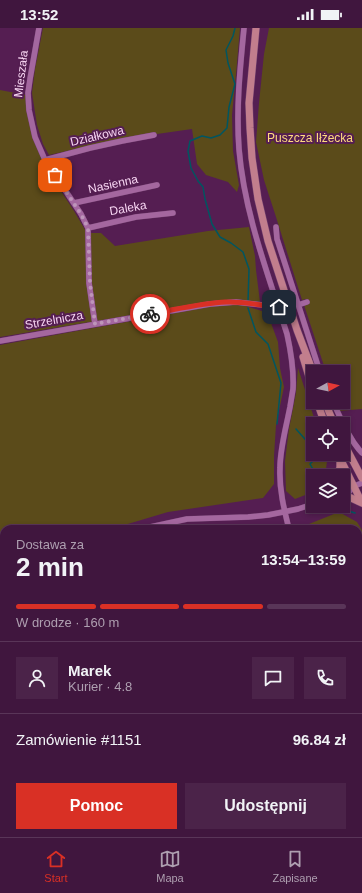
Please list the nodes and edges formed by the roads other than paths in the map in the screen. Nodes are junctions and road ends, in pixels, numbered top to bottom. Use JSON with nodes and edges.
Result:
{"nodes":[{"id":1,"x":39,"y":28,"type":"edge"},
{"id":2,"x":244,"y":28,"type":"edge"},
{"id":3,"x":256,"y":28,"type":"edge"},
{"id":4,"x":154,"y":136,"type":"dead end"},
{"id":5,"x":45,"y":160,"type":"junction"},
{"id":6,"x":157,"y":185,"type":"dead end"},
{"id":7,"x":74,"y":203,"type":"junction"},
{"id":8,"x":173,"y":213,"type":"dead end"},
{"id":9,"x":276,"y":227,"type":"dead end"},
{"id":10,"x":88,"y":228,"type":"junction"},
{"id":11,"x":307,"y":302,"type":"dead end"},
{"id":12,"x":298,"y":305,"type":"junction"},
{"id":13,"x":279,"y":307,"type":"junction"},
{"id":14,"x":95,"y":324,"type":"junction"},
{"id":15,"x":296,"y":330,"type":"junction"},
{"id":16,"x":0,"y":341,"type":"edge"},
{"id":17,"x":310,"y":365,"type":"edge"},
{"id":18,"x":318,"y":365,"type":"edge"},
{"id":19,"x":306,"y":368,"type":"edge"},
{"id":20,"x":337,"y":409,"type":"edge"},
{"id":21,"x":362,"y":453,"type":"edge"},
{"id":22,"x":351,"y":457,"type":"joint"},
{"id":23,"x":342,"y":461,"type":"edge"},
{"id":24,"x":362,"y":466,"type":"edge"},
{"id":25,"x":362,"y":478,"type":"edge"},
{"id":26,"x":362,"y":483,"type":"edge"},
{"id":27,"x":350,"y":486,"type":"edge"},
{"id":28,"x":354,"y":486,"type":"junction"},
{"id":29,"x":350,"y":491,"type":"edge"},
{"id":30,"x":350,"y":497,"type":"edge"},
{"id":31,"x":362,"y":503,"type":"edge"},
{"id":32,"x":306,"y":506,"type":"edge"},
{"id":33,"x":285,"y":512,"type":"junction"},
{"id":34,"x":159,"y":525,"type":"edge"},
{"id":35,"x":288,"y":525,"type":"edge"}],
"edges":[{"from":1,"to":5,"type":"street","name":"Mieszała"},
{"from":2,"to":13,"type":"street"},
{"from":3,"to":15,"type":"main road"},
{"from":4,"to":5,"type":"street","name":"Działkowa"},
{"from":5,"to":7,"type":"street","name":"Mieszała"},
{"from":6,"to":7,"type":"street","name":"Nasienna"},
{"from":7,"to":10,"type":"street","name":"Mieszała"},
{"from":8,"to":10,"type":"street","name":"Daleka"},
{"from":9,"to":12,"type":"street"},
{"from":10,"to":14,"type":"street","name":"Mieszała"},
{"from":11,"to":12,"type":"street"},
{"from":12,"to":18,"type":"street"},
{"from":13,"to":14,"type":"street","name":"Strzelnicza"},
{"from":13,"to":33,"type":"street"},
{"from":14,"to":16,"type":"street","name":"Strzelnicza"},
{"from":15,"to":17,"type":"main road"},
{"from":15,"to":19,"type":"main road"},
{"from":20,"to":21,"type":"street"},
{"from":22,"to":24,"type":"main road"},
{"from":22,"to":25,"type":"main road"},
{"from":23,"to":28,"type":"main road"},
{"from":26,"to":28,"type":"street"},
{"from":27,"to":28,"type":"street"},
{"from":28,"to":29,"type":"street"},
{"from":28,"to":31,"type":"main road"},
{"from":30,"to":31,"type":"main road"},
{"from":32,"to":33,"type":"street"},
{"from":33,"to":34,"type":"street"},
{"from":33,"to":35,"type":"street"}]}
